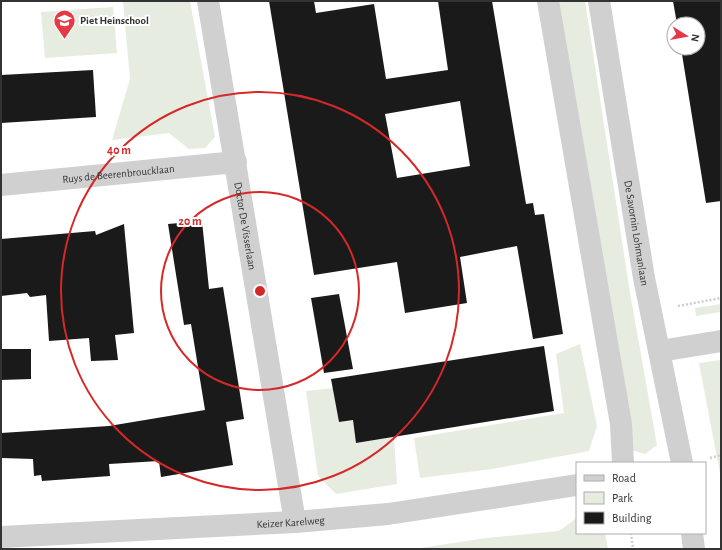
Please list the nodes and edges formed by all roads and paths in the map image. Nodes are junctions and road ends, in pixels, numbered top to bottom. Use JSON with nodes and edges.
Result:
{"nodes":[{"id":1,"x":208,"y":1,"type":"edge"},
{"id":2,"x":548,"y":1,"type":"edge"},
{"id":3,"x":599,"y":1,"type":"edge"},
{"id":4,"x":236,"y":162,"type":"junction"},
{"id":5,"x":1,"y":185,"type":"edge"},
{"id":6,"x":721,"y":298,"type":"edge"},
{"id":7,"x":650,"y":312,"type":"junction"},
{"id":8,"x":721,"y":340,"type":"edge"},
{"id":9,"x":660,"y":351,"type":"junction"},
{"id":10,"x":623,"y":462,"type":"edge"},
{"id":11,"x":682,"y":462,"type":"edge"},
{"id":12,"x":576,"y":485,"type":"edge"},
{"id":13,"x":295,"y":522,"type":"junction"},
{"id":14,"x":631,"y":534,"type":"edge"},
{"id":15,"x":692,"y":534,"type":"edge"},
{"id":16,"x":1,"y":537,"type":"edge"},
{"id":17,"x":634,"y":549,"type":"edge"},
{"id":18,"x":694,"y":549,"type":"edge"}],
"edges":[{"from":1,"to":4,"type":"street","name":"Doctor De Visserlaan"},
{"from":2,"to":10,"type":"street"},
{"from":3,"to":7,"type":"street","name":"De Savornin Lohmanlaan"},
{"from":4,"to":5,"type":"street","name":"Ruys de Beerenbroucklaan"},
{"from":4,"to":13,"type":"street","name":"Doctor De Visserlaan"},
{"from":6,"to":7,"type":"path"},
{"from":7,"to":9,"type":"street","name":"De Savornin Lohmanlaan"},
{"from":8,"to":9,"type":"street"},
{"from":9,"to":11,"type":"street","name":"De Savornin Lohmanlaan"},
{"from":12,"to":13,"type":"street","name":"Keizer Karelweg"},
{"from":13,"to":16,"type":"street","name":"Keizer Karelweg"},
{"from":14,"to":17,"type":"path"},
{"from":15,"to":18,"type":"street"}]}
